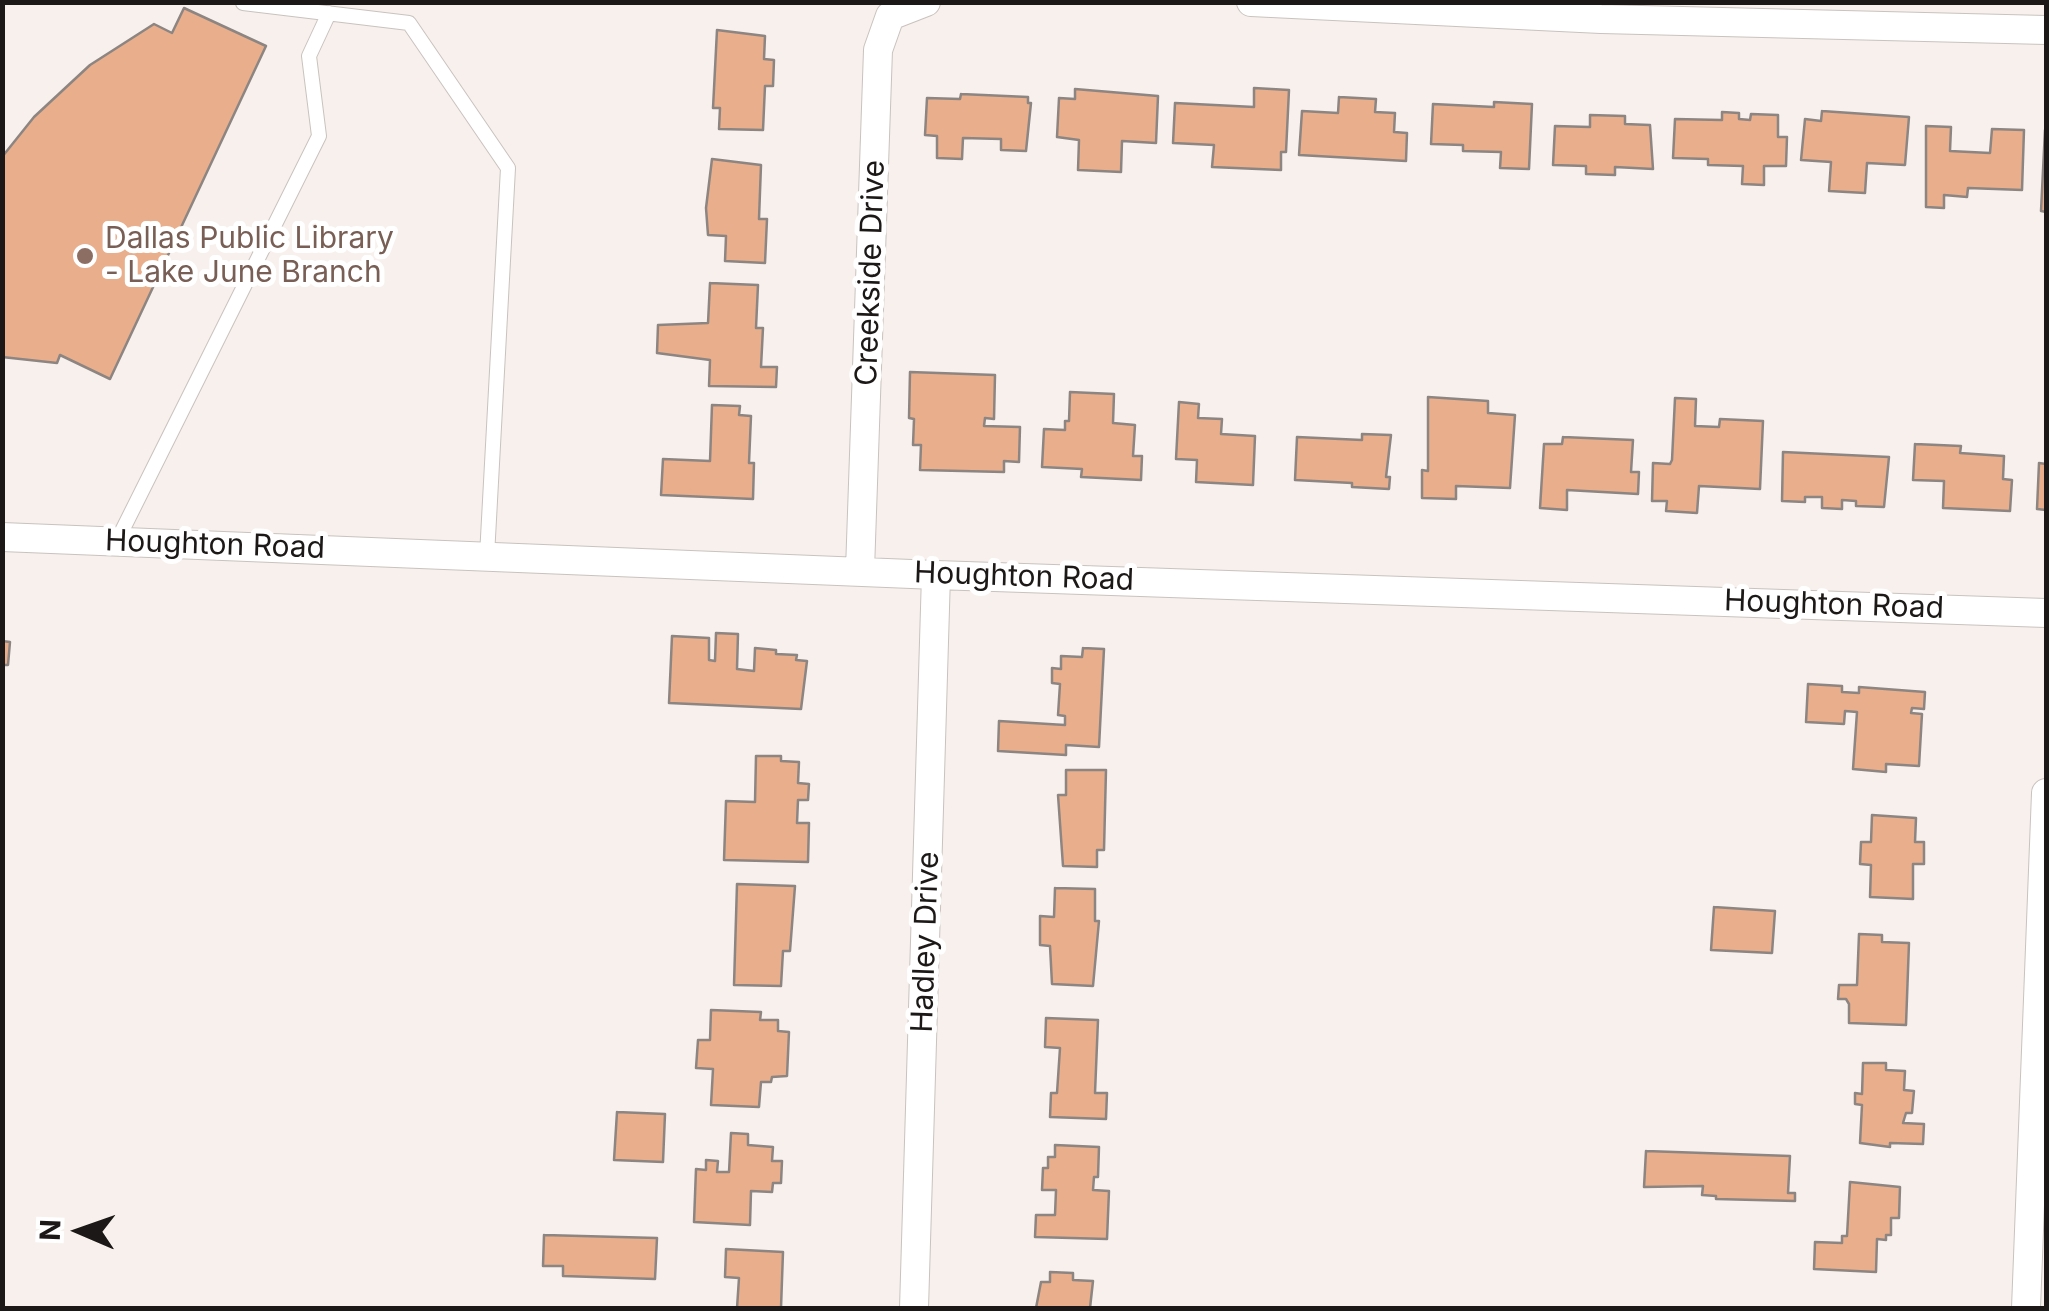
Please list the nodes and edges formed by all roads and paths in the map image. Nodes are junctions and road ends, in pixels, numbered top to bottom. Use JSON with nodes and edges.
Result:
{"nodes":[{"id":1,"x":926,"y":2,"type":"edge"},
{"id":2,"x":1252,"y":2,"type":"edge"},
{"id":3,"x":243,"y":3,"type":"edge"},
{"id":4,"x":329,"y":13,"type":"junction"},
{"id":5,"x":2046,"y":30,"type":"edge"},
{"id":6,"x":2,"y":537,"type":"edge"},
{"id":7,"x":117,"y":542,"type":"junction"},
{"id":8,"x":487,"y":556,"type":"junction"},
{"id":9,"x":860,"y":570,"type":"junction"},
{"id":10,"x":936,"y":575,"type":"junction"},
{"id":11,"x":2046,"y":612,"type":"edge"},
{"id":12,"x":2046,"y":792,"type":"edge"},
{"id":13,"x":914,"y":1308,"type":"edge"},
{"id":14,"x":2026,"y":1308,"type":"edge"}],
"edges":[{"from":1,"to":9,"type":"street","name":"Creekside Drive"},
{"from":2,"to":5,"type":"street"},
{"from":3,"to":4,"type":"lane"},
{"from":4,"to":7,"type":"lane"},
{"from":4,"to":8,"type":"lane"},
{"from":6,"to":7,"type":"street","name":"Houghton Road"},
{"from":7,"to":8,"type":"street","name":"Houghton Road"},
{"from":8,"to":9,"type":"street","name":"Houghton Road"},
{"from":9,"to":10,"type":"street","name":"Houghton Road"},
{"from":10,"to":11,"type":"street","name":"Houghton Road"},
{"from":10,"to":13,"type":"street","name":"Hadley Drive"},
{"from":12,"to":14,"type":"street"}]}
